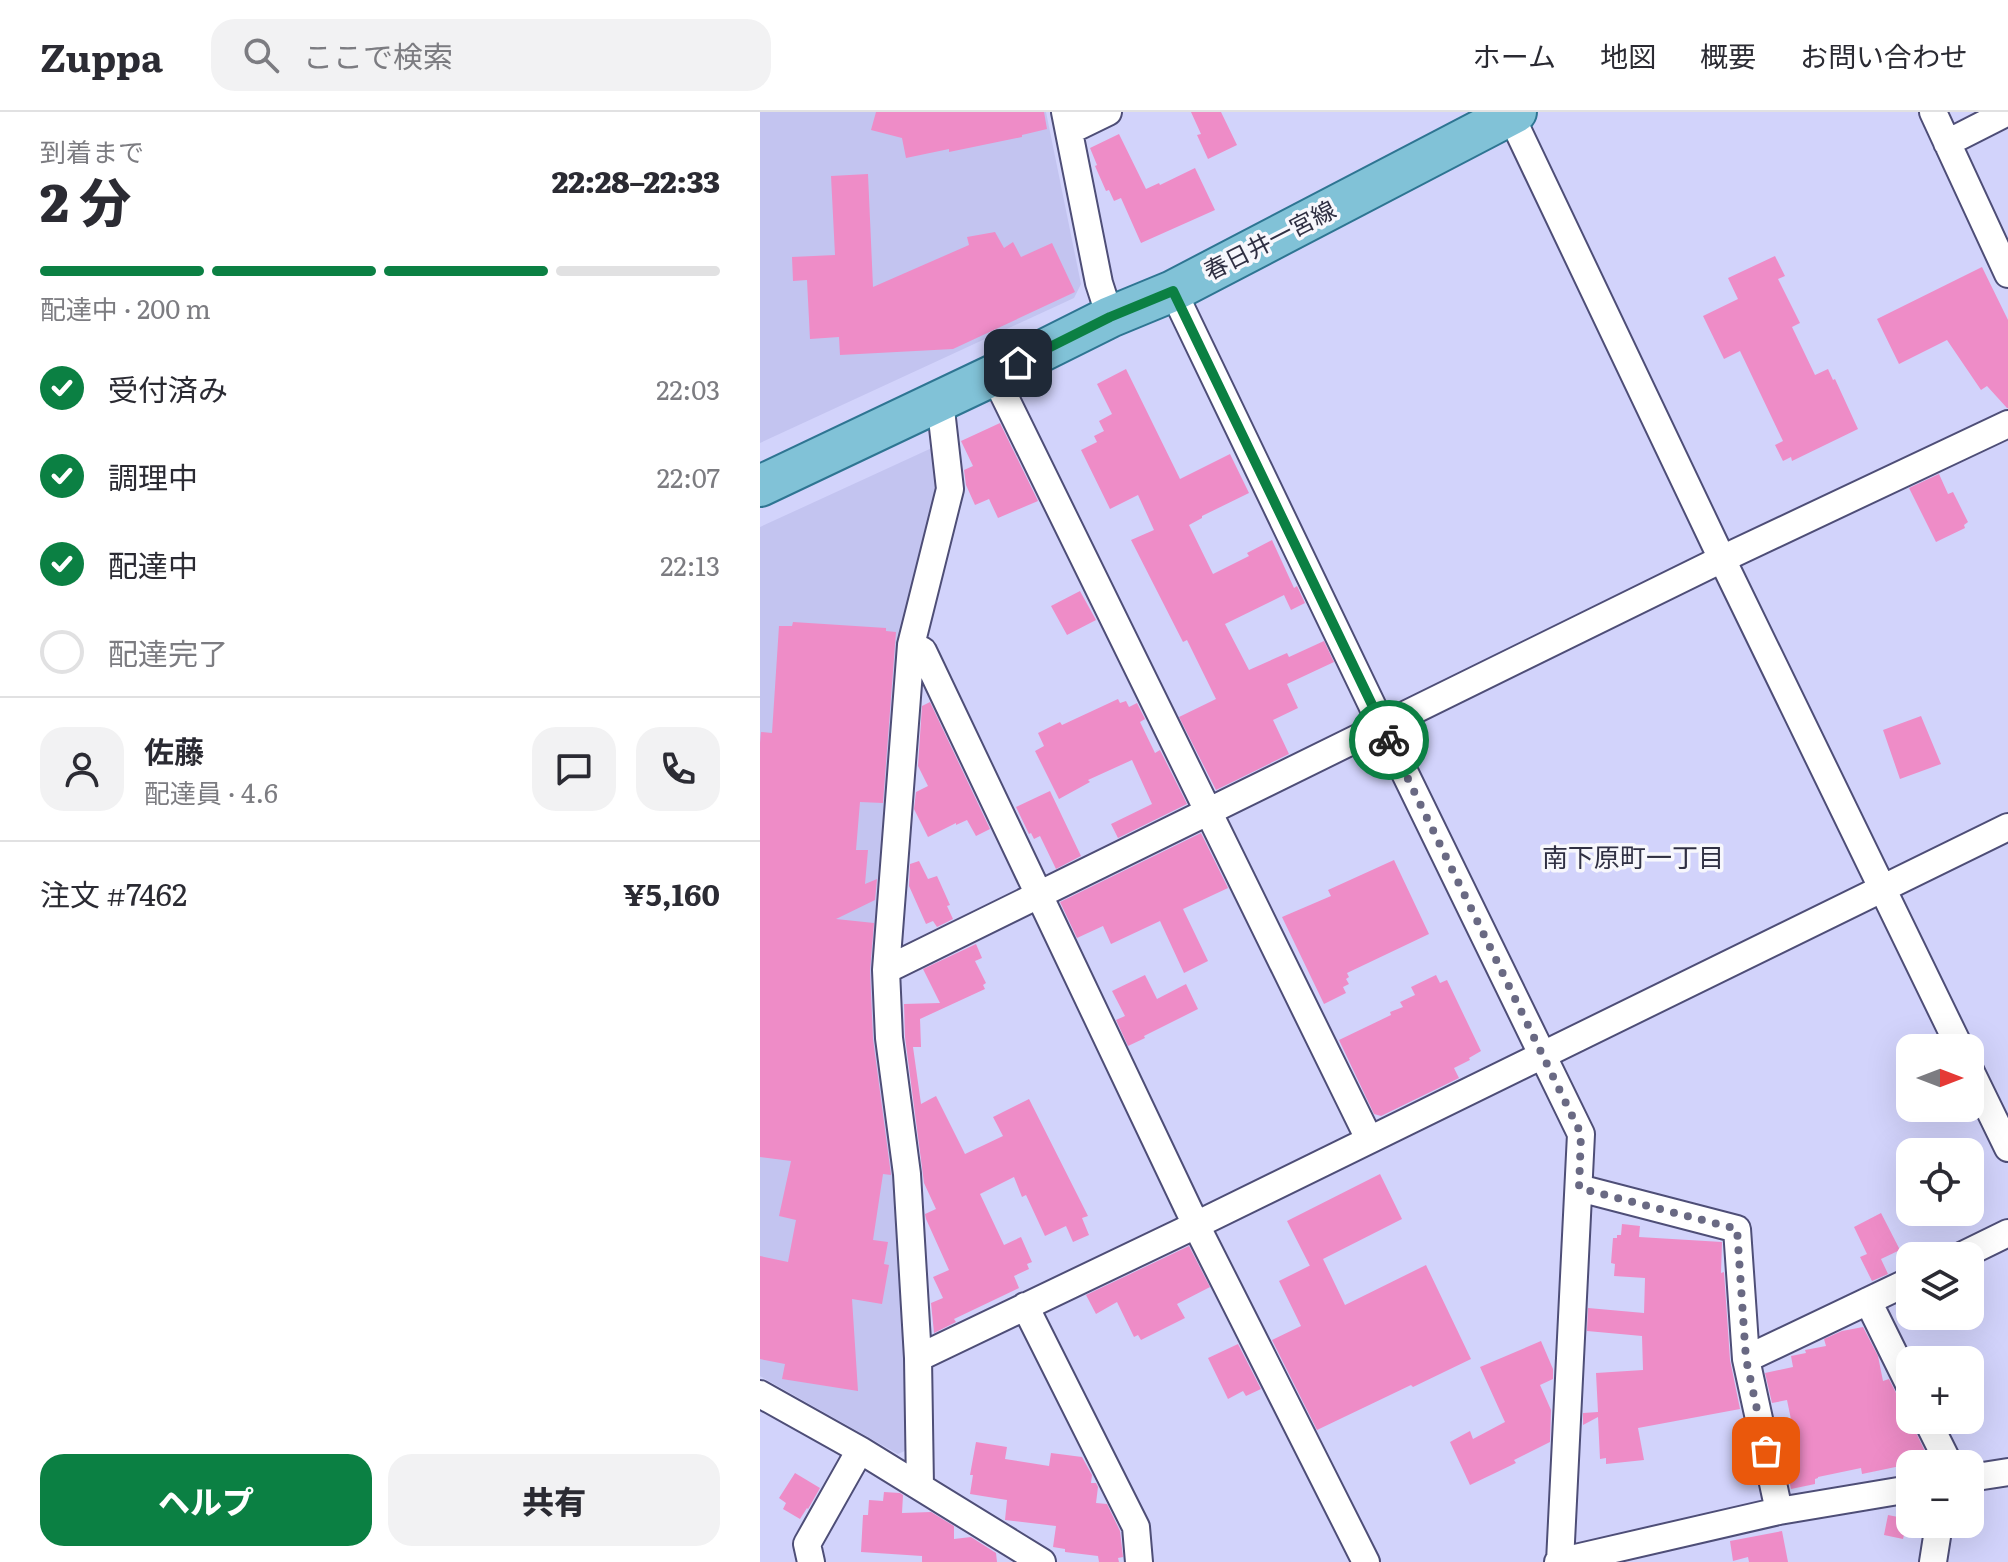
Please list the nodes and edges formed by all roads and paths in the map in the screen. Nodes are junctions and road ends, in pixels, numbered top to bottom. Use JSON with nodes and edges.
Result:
{"nodes":[{"id":1,"x":1108,"y":112,"type":"edge"},
{"id":2,"x":1933,"y":112,"type":"edge"},
{"id":3,"x":2008,"y":112,"type":"edge"},
{"id":4,"x":1504,"y":115,"type":"edge"},
{"id":5,"x":1067,"y":121,"type":"edge"},
{"id":6,"x":1947,"y":143,"type":"junction"},
{"id":7,"x":2008,"y":274,"type":"edge"},
{"id":8,"x":1173,"y":291,"type":"junction"},
{"id":9,"x":1110,"y":317,"type":"junction"},
{"id":10,"x":994,"y":375,"type":"junction"},
{"id":11,"x":940,"y":401,"type":"junction"},
{"id":12,"x":2008,"y":424,"type":"edge"},
{"id":13,"x":760,"y":486,"type":"edge"},
{"id":14,"x":1722,"y":559,"type":"junction"},
{"id":15,"x":911,"y":645,"type":"junction"},
{"id":16,"x":1382,"y":726,"type":"junction"},
{"id":17,"x":1209,"y":812,"type":"junction"},
{"id":18,"x":2008,"y":827,"type":"edge"},
{"id":19,"x":1882,"y":887,"type":"junction"},
{"id":20,"x":1040,"y":894,"type":"junction"},
{"id":21,"x":886,"y":970,"type":"junction"},
{"id":22,"x":1953,"y":1034,"type":"edge"},
{"id":23,"x":1543,"y":1055,"type":"junction"},
{"id":24,"x":1984,"y":1099,"type":"edge"},
{"id":25,"x":1369,"y":1139,"type":"junction"},
{"id":26,"x":2008,"y":1148,"type":"edge"},
{"id":27,"x":1579,"y":1188,"type":"junction"},
{"id":28,"x":1196,"y":1225,"type":"junction"},
{"id":29,"x":2008,"y":1233,"type":"edge"},
{"id":30,"x":1984,"y":1245,"type":"edge"},
{"id":31,"x":1896,"y":1288,"type":"edge"},
{"id":32,"x":1868,"y":1301,"type":"junction"},
{"id":33,"x":1025,"y":1306,"type":"junction"},
{"id":34,"x":918,"y":1358,"type":"junction"},
{"id":35,"x":1896,"y":1358,"type":"edge"},
{"id":36,"x":1746,"y":1359,"type":"junction"},
{"id":37,"x":760,"y":1394,"type":"edge"},
{"id":38,"x":860,"y":1450,"type":"junction"},
{"id":39,"x":2008,"y":1472,"type":"edge"},
{"id":40,"x":1984,"y":1476,"type":"edge"},
{"id":41,"x":920,"y":1487,"type":"junction"},
{"id":42,"x":1896,"y":1491,"type":"edge"},
{"id":43,"x":1779,"y":1511,"type":"junction"},
{"id":44,"x":1937,"y":1538,"type":"edge"},
{"id":45,"x":811,"y":1562,"type":"edge"},
{"id":46,"x":1042,"y":1562,"type":"edge"},
{"id":47,"x":1139,"y":1562,"type":"edge"},
{"id":48,"x":1366,"y":1562,"type":"edge"},
{"id":49,"x":1560,"y":1562,"type":"edge"},
{"id":50,"x":1933,"y":1562,"type":"edge"}],
"edges":[{"from":1,"to":5,"type":"street"},
{"from":2,"to":6,"type":"street"},
{"from":3,"to":6,"type":"street"},
{"from":4,"to":8,"type":"main road","name":"春日井一宮線"},
{"from":4,"to":14,"type":"street"},
{"from":5,"to":9,"type":"street"},
{"from":6,"to":7,"type":"street"},
{"from":8,"to":9,"type":"main road","name":"春日井一宮線"},
{"from":8,"to":16,"type":"street"},
{"from":9,"to":10,"type":"main road","name":"春日井一宮線"},
{"from":10,"to":11,"type":"main road","name":"春日井一宮線"},
{"from":10,"to":17,"type":"street"},
{"from":11,"to":13,"type":"main road","name":"春日井一宮線"},
{"from":11,"to":15,"type":"street"},
{"from":12,"to":14,"type":"street"},
{"from":14,"to":16,"type":"street"},
{"from":14,"to":19,"type":"street"},
{"from":15,"to":20,"type":"street"},
{"from":15,"to":21,"type":"street"},
{"from":16,"to":17,"type":"street"},
{"from":16,"to":23,"type":"street"},
{"from":17,"to":20,"type":"street"},
{"from":17,"to":25,"type":"street"},
{"from":18,"to":19,"type":"street"},
{"from":19,"to":22,"type":"street"},
{"from":19,"to":23,"type":"street"},
{"from":20,"to":21,"type":"street"},
{"from":20,"to":28,"type":"street"},
{"from":21,"to":34,"type":"street"},
{"from":23,"to":25,"type":"street"},
{"from":23,"to":27,"type":"street"},
{"from":24,"to":26,"type":"street"},
{"from":25,"to":28,"type":"street"},
{"from":27,"to":36,"type":"street"},
{"from":27,"to":49,"type":"street"},
{"from":28,"to":33,"type":"street"},
{"from":28,"to":48,"type":"street"},
{"from":29,"to":30,"type":"street"},
{"from":31,"to":32,"type":"street"},
{"from":32,"to":35,"type":"street"},
{"from":32,"to":36,"type":"street"},
{"from":33,"to":34,"type":"street"},
{"from":33,"to":47,"type":"street"},
{"from":34,"to":41,"type":"street"},
{"from":36,"to":43,"type":"street"},
{"from":37,"to":38,"type":"street"},
{"from":38,"to":41,"type":"street"},
{"from":38,"to":45,"type":"street"},
{"from":39,"to":40,"type":"street"},
{"from":41,"to":46,"type":"street"},
{"from":42,"to":43,"type":"street"},
{"from":43,"to":49,"type":"street"},
{"from":44,"to":50,"type":"street"}]}
